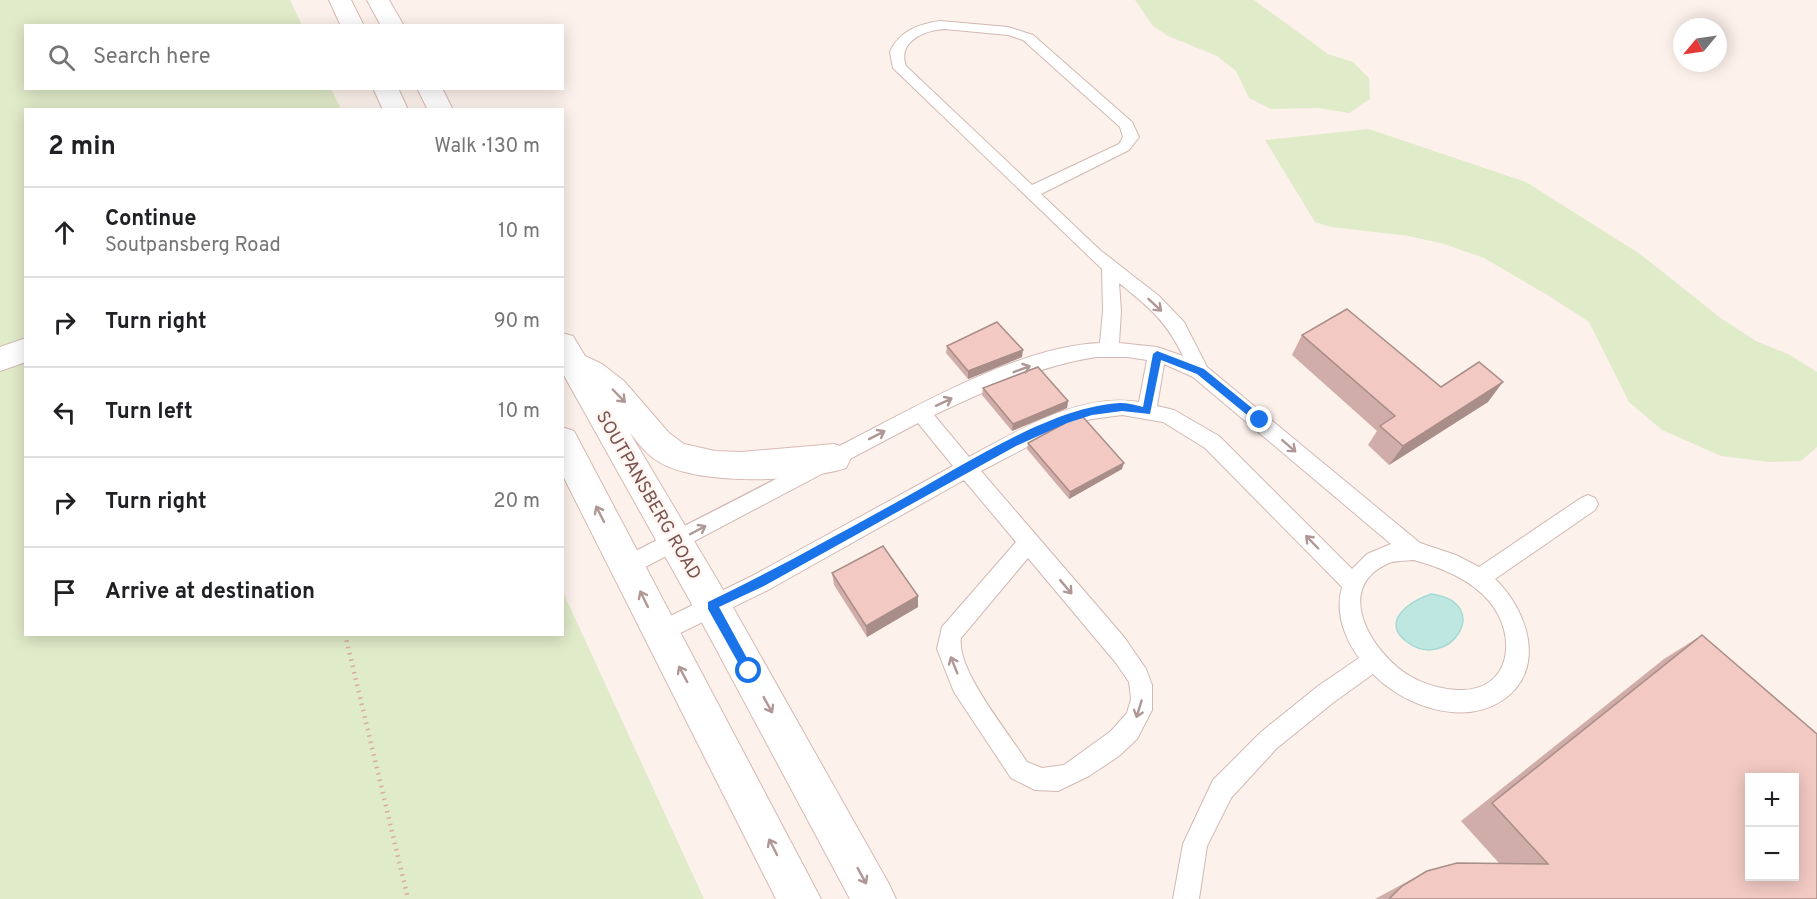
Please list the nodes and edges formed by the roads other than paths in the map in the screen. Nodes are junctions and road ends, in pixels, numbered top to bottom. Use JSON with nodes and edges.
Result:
{"nodes":[{"id":1,"x":340,"y":0,"type":"edge"},
{"id":2,"x":378,"y":0,"type":"edge"},
{"id":3,"x":352,"y":24,"type":"edge"},
{"id":4,"x":392,"y":24,"type":"edge"},
{"id":5,"x":387,"y":90,"type":"edge"},
{"id":6,"x":430,"y":90,"type":"edge"},
{"id":7,"x":395,"y":108,"type":"edge"},
{"id":8,"x":440,"y":108,"type":"edge"},
{"id":9,"x":1030,"y":192,"type":"junction"},
{"id":10,"x":1110,"y":268,"type":"junction"},
{"id":11,"x":1109,"y":350,"type":"junction"},
{"id":12,"x":24,"y":351,"type":"edge"},
{"id":13,"x":567,"y":353,"type":"edge"},
{"id":14,"x":1157,"y":354,"type":"junction"},
{"id":15,"x":0,"y":359,"type":"edge"},
{"id":16,"x":1200,"y":372,"type":"junction"},
{"id":17,"x":1147,"y":411,"type":"junction"},
{"id":18,"x":921,"y":413,"type":"junction"},
{"id":19,"x":564,"y":444,"type":"edge"},
{"id":20,"x":834,"y":458,"type":"junction"},
{"id":21,"x":966,"y":469,"type":"junction"},
{"id":22,"x":1588,"y":504,"type":"dead end"},
{"id":23,"x":676,"y":542,"type":"junction"},
{"id":24,"x":1029,"y":542,"type":"junction"},
{"id":25,"x":1414,"y":551,"type":"junction"},
{"id":26,"x":627,"y":566,"type":"junction"},
{"id":27,"x":1479,"y":578,"type":"junction"},
{"id":28,"x":1353,"y":584,"type":"junction"},
{"id":29,"x":712,"y":605,"type":"junction"},
{"id":30,"x":660,"y":632,"type":"junction"},
{"id":31,"x":1374,"y":661,"type":"junction"},
{"id":32,"x":799,"y":899,"type":"edge"},
{"id":33,"x":874,"y":899,"type":"edge"},
{"id":34,"x":1186,"y":899,"type":"edge"}],
"edges":[{"from":1,"to":3,"type":"main road"},
{"from":2,"to":4,"type":"main road"},
{"from":5,"to":7,"type":"main road"},
{"from":6,"to":8,"type":"main road"},
{"from":9,"to":9,"type":"lane"},
{"from":9,"to":10,"type":"lane"},
{"from":10,"to":11,"type":"lane"},
{"from":10,"to":16,"type":"lane","one_way":true},
{"from":11,"to":14,"type":"lane"},
{"from":18,"to":11,"type":"lane","one_way":true},
{"from":12,"to":15,"type":"main road"},
{"from":13,"to":20,"type":"main road","one_way":true},
{"from":13,"to":23,"type":"main road","name":"SOUTPANSBERG ROAD"},
{"from":14,"to":16,"type":"lane"},
{"from":14,"to":17,"type":"lane"},
{"from":16,"to":25,"type":"lane","one_way":true},
{"from":17,"to":21,"type":"lane"},
{"from":28,"to":17,"type":"lane","one_way":true},
{"from":20,"to":18,"type":"lane","one_way":true},
{"from":18,"to":21,"type":"lane"},
{"from":26,"to":19,"type":"main road","one_way":true},
{"from":23,"to":20,"type":"lane","one_way":true},
{"from":21,"to":24,"type":"lane"},
{"from":21,"to":29,"type":"lane"},
{"from":22,"to":27,"type":"lane"},
{"from":23,"to":26,"type":"lane"},
{"from":23,"to":29,"type":"main road","name":"SOUTPANSBERG ROAD"},
{"from":24,"to":24,"type":"lane","one_way":true},
{"from":25,"to":27,"type":"lane"},
{"from":25,"to":28,"type":"lane"},
{"from":30,"to":26,"type":"main road","one_way":true},
{"from":27,"to":31,"type":"lane"},
{"from":28,"to":31,"type":"lane"},
{"from":29,"to":30,"type":"lane"},
{"from":29,"to":33,"type":"main road","name":"SOUTPANSBERG ROAD","one_way":true},
{"from":32,"to":30,"type":"main road","one_way":true},
{"from":31,"to":34,"type":"lane"}]}
